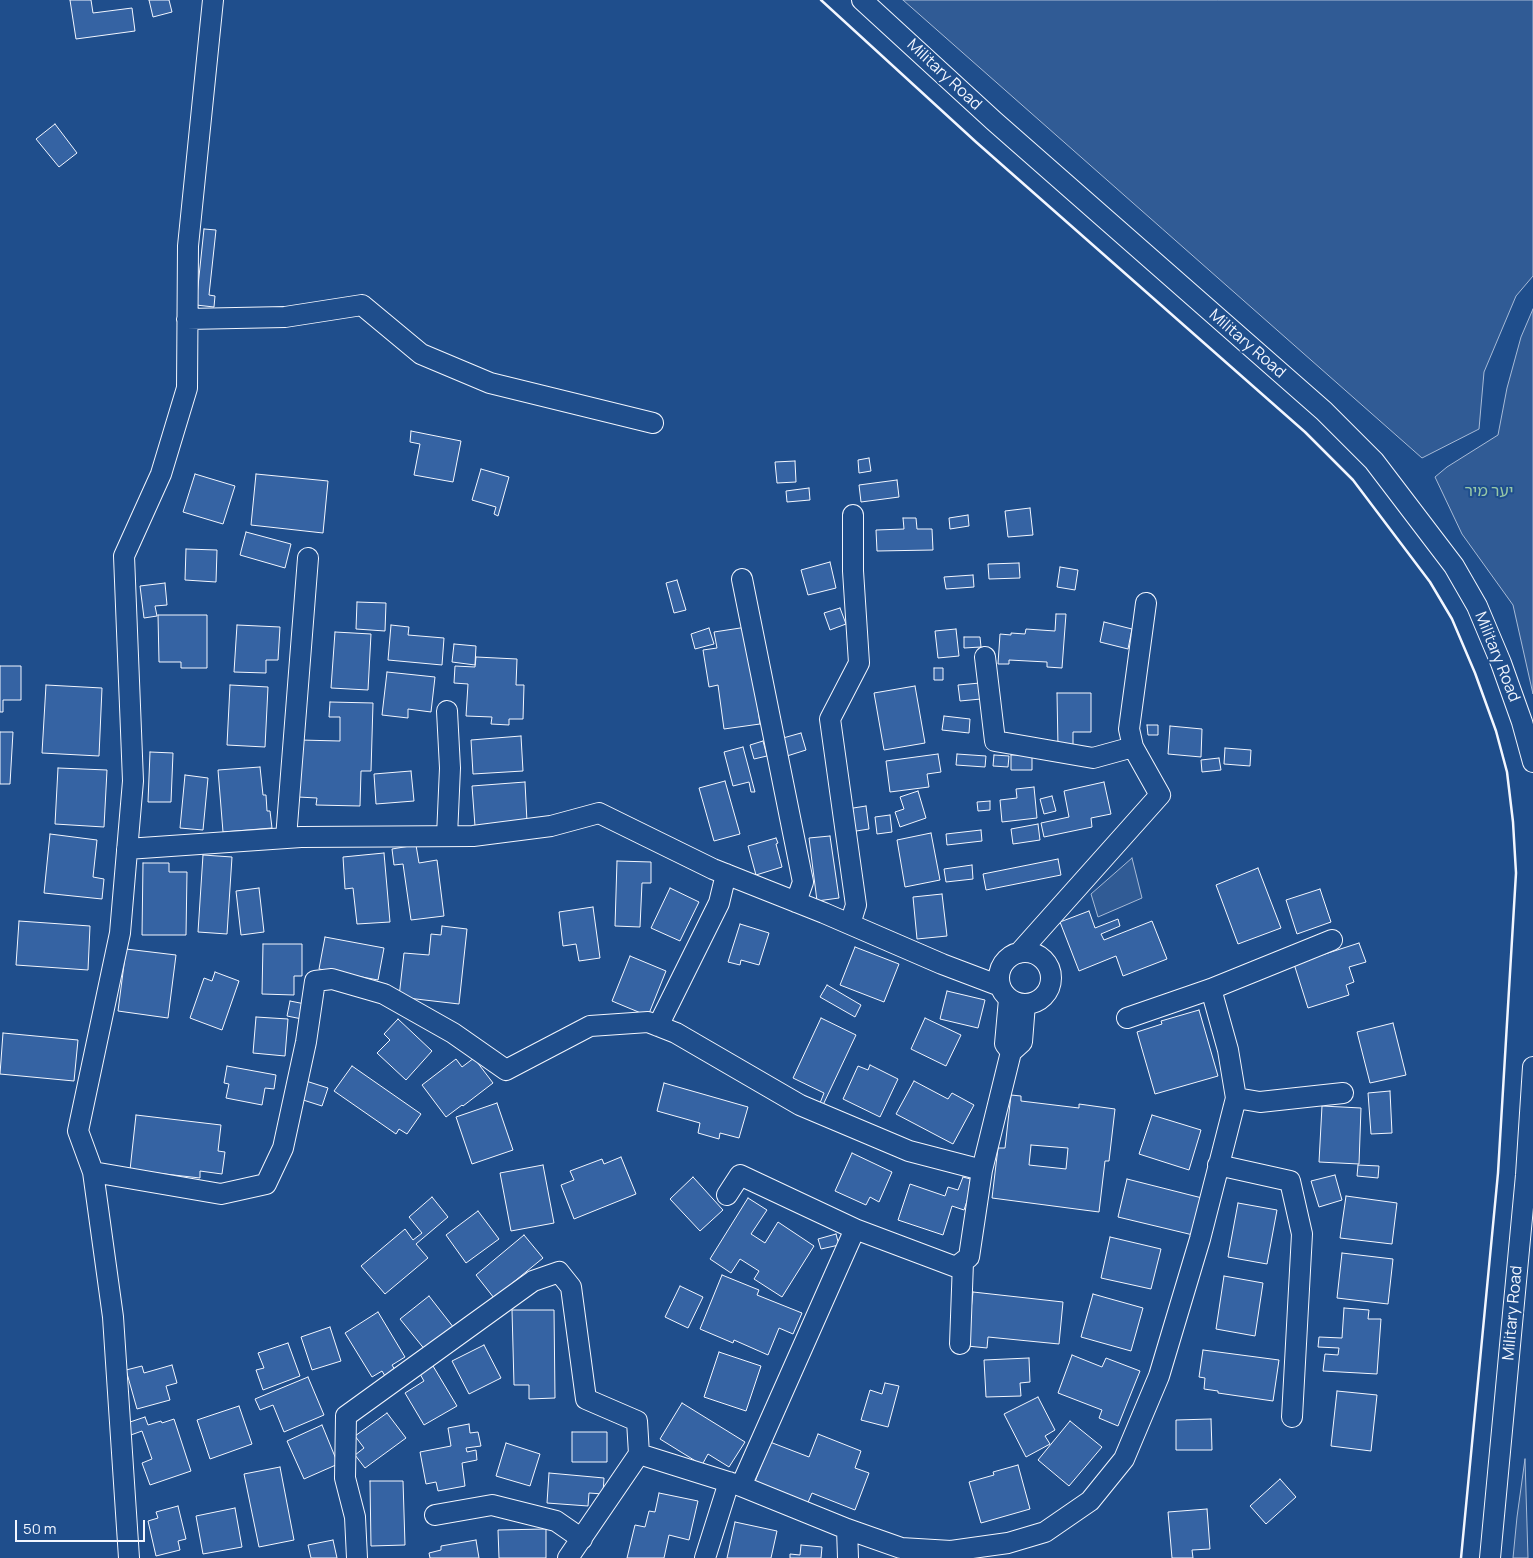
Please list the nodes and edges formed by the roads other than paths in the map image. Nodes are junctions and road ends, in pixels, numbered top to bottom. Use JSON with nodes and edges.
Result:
{"nodes":[{"id":1,"x":213,"y":0,"type":"edge"},
{"id":2,"x":862,"y":0,"type":"edge"},
{"id":3,"x":187,"y":319,"type":"junction"},
{"id":4,"x":653,"y":424,"type":"dead end"},
{"id":5,"x":853,"y":515,"type":"dead end"},
{"id":6,"x":308,"y":558,"type":"dead end"},
{"id":7,"x":742,"y":579,"type":"dead end"},
{"id":8,"x":1146,"y":602,"type":"dead end"},
{"id":9,"x":985,"y":657,"type":"dead end"},
{"id":10,"x":448,"y":711,"type":"dead end"},
{"id":11,"x":1132,"y":747,"type":"junction"},
{"id":12,"x":1533,"y":762,"type":"edge"},
{"id":13,"x":446,"y":836,"type":"junction"},
{"id":14,"x":286,"y":838,"type":"junction"},
{"id":15,"x":127,"y":849,"type":"junction"},
{"id":16,"x":726,"y":874,"type":"junction"},
{"id":17,"x":796,"y":902,"type":"junction"},
{"id":18,"x":850,"y":924,"type":"junction"},
{"id":19,"x":1332,"y":940,"type":"dead end"},
{"id":20,"x":1012,"y":957,"type":"junction"},
{"id":21,"x":942,"y":964,"type":"junction"},
{"id":22,"x":1211,"y":989,"type":"junction"},
{"id":23,"x":1011,"y":997,"type":"junction"},
{"id":24,"x":1127,"y":1018,"type":"dead end"},
{"id":25,"x":658,"y":1026,"type":"junction"},
{"id":26,"x":1533,"y":1067,"type":"edge"},
{"id":27,"x":1343,"y":1093,"type":"dead end"},
{"id":28,"x":1236,"y":1098,"type":"junction"},
{"id":29,"x":1218,"y":1166,"type":"junction"},
{"id":30,"x":982,"y":1170,"type":"junction"},
{"id":31,"x":93,"y":1172,"type":"junction"},
{"id":32,"x":727,"y":1195,"type":"dead end"},
{"id":33,"x":855,"y":1229,"type":"junction"},
{"id":34,"x":963,"y":1262,"type":"junction"},
{"id":35,"x":960,"y":1344,"type":"dead end"},
{"id":36,"x":1292,"y":1417,"type":"dead end"},
{"id":37,"x":639,"y":1454,"type":"junction"},
{"id":38,"x":735,"y":1484,"type":"junction"},
{"id":39,"x":435,"y":1515,"type":"dead end"},
{"id":40,"x":847,"y":1529,"type":"junction"},
{"id":41,"x":582,"y":1539,"type":"junction"},
{"id":42,"x":970,"y":1553,"type":"edge"},
{"id":43,"x":129,"y":1558,"type":"edge"},
{"id":44,"x":357,"y":1558,"type":"edge"},
{"id":45,"x":568,"y":1558,"type":"edge"},
{"id":46,"x":705,"y":1558,"type":"edge"},
{"id":47,"x":848,"y":1558,"type":"edge"},
{"id":48,"x":1490,"y":1558,"type":"edge"}],
"edges":[{"from":1,"to":3,"type":"street"},
{"from":2,"to":12,"type":"street","name":"Military Road"},
{"from":3,"to":4,"type":"street"},
{"from":3,"to":15,"type":"street"},
{"from":5,"to":18,"type":"street"},
{"from":6,"to":14,"type":"street"},
{"from":7,"to":17,"type":"street"},
{"from":8,"to":11,"type":"street"},
{"from":9,"to":11,"type":"street"},
{"from":10,"to":13,"type":"street"},
{"from":11,"to":20,"type":"street"},
{"from":13,"to":14,"type":"street"},
{"from":13,"to":16,"type":"street"},
{"from":14,"to":15,"type":"street"},
{"from":15,"to":31,"type":"street"},
{"from":16,"to":17,"type":"street"},
{"from":16,"to":25,"type":"street"},
{"from":17,"to":18,"type":"street"},
{"from":18,"to":21,"type":"street"},
{"from":19,"to":22,"type":"street"},
{"from":20,"to":21,"type":"street"},
{"from":20,"to":23,"type":"street"},
{"from":20,"to":23,"type":"street"},
{"from":21,"to":23,"type":"street"},
{"from":22,"to":24,"type":"street"},
{"from":22,"to":28,"type":"street"},
{"from":23,"to":30,"type":"street"},
{"from":25,"to":30,"type":"street"},
{"from":25,"to":31,"type":"street"},
{"from":26,"to":48,"type":"street","name":"Military Road"},
{"from":27,"to":28,"type":"street"},
{"from":28,"to":29,"type":"street"},
{"from":29,"to":36,"type":"street"},
{"from":29,"to":42,"type":"street"},
{"from":30,"to":34,"type":"street"},
{"from":31,"to":43,"type":"street"},
{"from":32,"to":33,"type":"street"},
{"from":33,"to":34,"type":"street"},
{"from":33,"to":38,"type":"street"},
{"from":34,"to":35,"type":"street"},
{"from":37,"to":38,"type":"street"},
{"from":37,"to":41,"type":"street"},
{"from":37,"to":44,"type":"street"},
{"from":38,"to":40,"type":"street"},
{"from":38,"to":46,"type":"street"},
{"from":39,"to":41,"type":"street"},
{"from":40,"to":42,"type":"street"},
{"from":40,"to":47,"type":"street"},
{"from":41,"to":45,"type":"street"}]}
